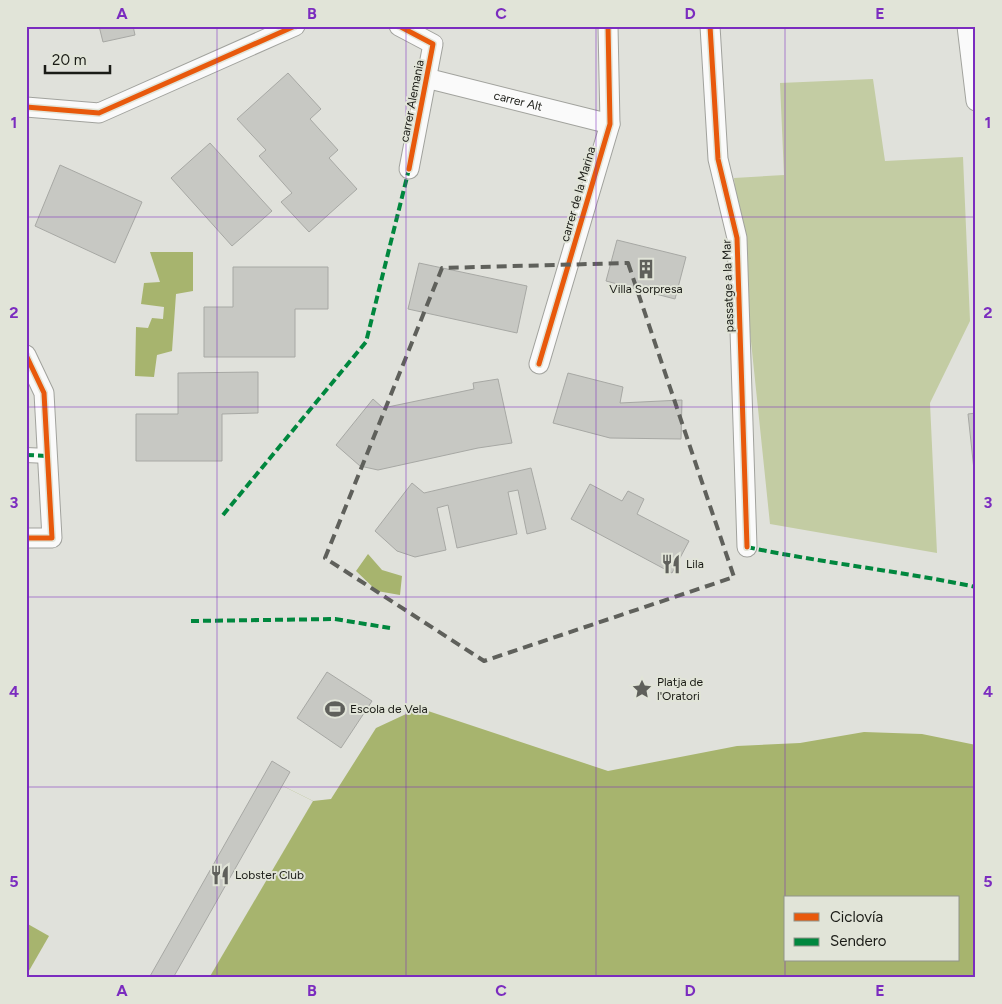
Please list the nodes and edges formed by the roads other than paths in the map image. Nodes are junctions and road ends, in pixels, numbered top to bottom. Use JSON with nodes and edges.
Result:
{"nodes":[{"id":1,"x":295,"y":26,"type":"edge"},
{"id":2,"x":399,"y":26,"type":"edge"},
{"id":3,"x":608,"y":26,"type":"edge"},
{"id":4,"x":710,"y":26,"type":"edge"},
{"id":5,"x":967,"y":26,"type":"edge"},
{"id":6,"x":426,"y":78,"type":"junction"},
{"id":7,"x":976,"y":101,"type":"edge"},
{"id":8,"x":26,"y":106,"type":"edge"},
{"id":9,"x":610,"y":124,"type":"junction"},
{"id":10,"x":409,"y":170,"type":"dead end"},
{"id":11,"x":26,"y":355,"type":"edge"},
{"id":12,"x":539,"y":364,"type":"dead end"},
{"id":13,"x":26,"y":456,"type":"edge"},
{"id":14,"x":48,"y":456,"type":"junction"},
{"id":15,"x":26,"y":538,"type":"edge"},
{"id":16,"x":747,"y":547,"type":"dead end"}],
"edges":[{"from":1,"to":8,"type":"street"},
{"from":2,"to":6,"type":"street","name":"carrer Alemania"},
{"from":3,"to":9,"type":"street","name":"carrer de la Marina"},
{"from":4,"to":16,"type":"street","name":"passatge a la Mar"},
{"from":5,"to":7,"type":"street"},
{"from":6,"to":9,"type":"street","name":"carrer Alt"},
{"from":6,"to":10,"type":"street","name":"carrer Alemania"},
{"from":9,"to":12,"type":"street","name":"carrer de la Marina"},
{"from":11,"to":14,"type":"street"},
{"from":13,"to":14,"type":"street"},
{"from":14,"to":15,"type":"street"}]}
